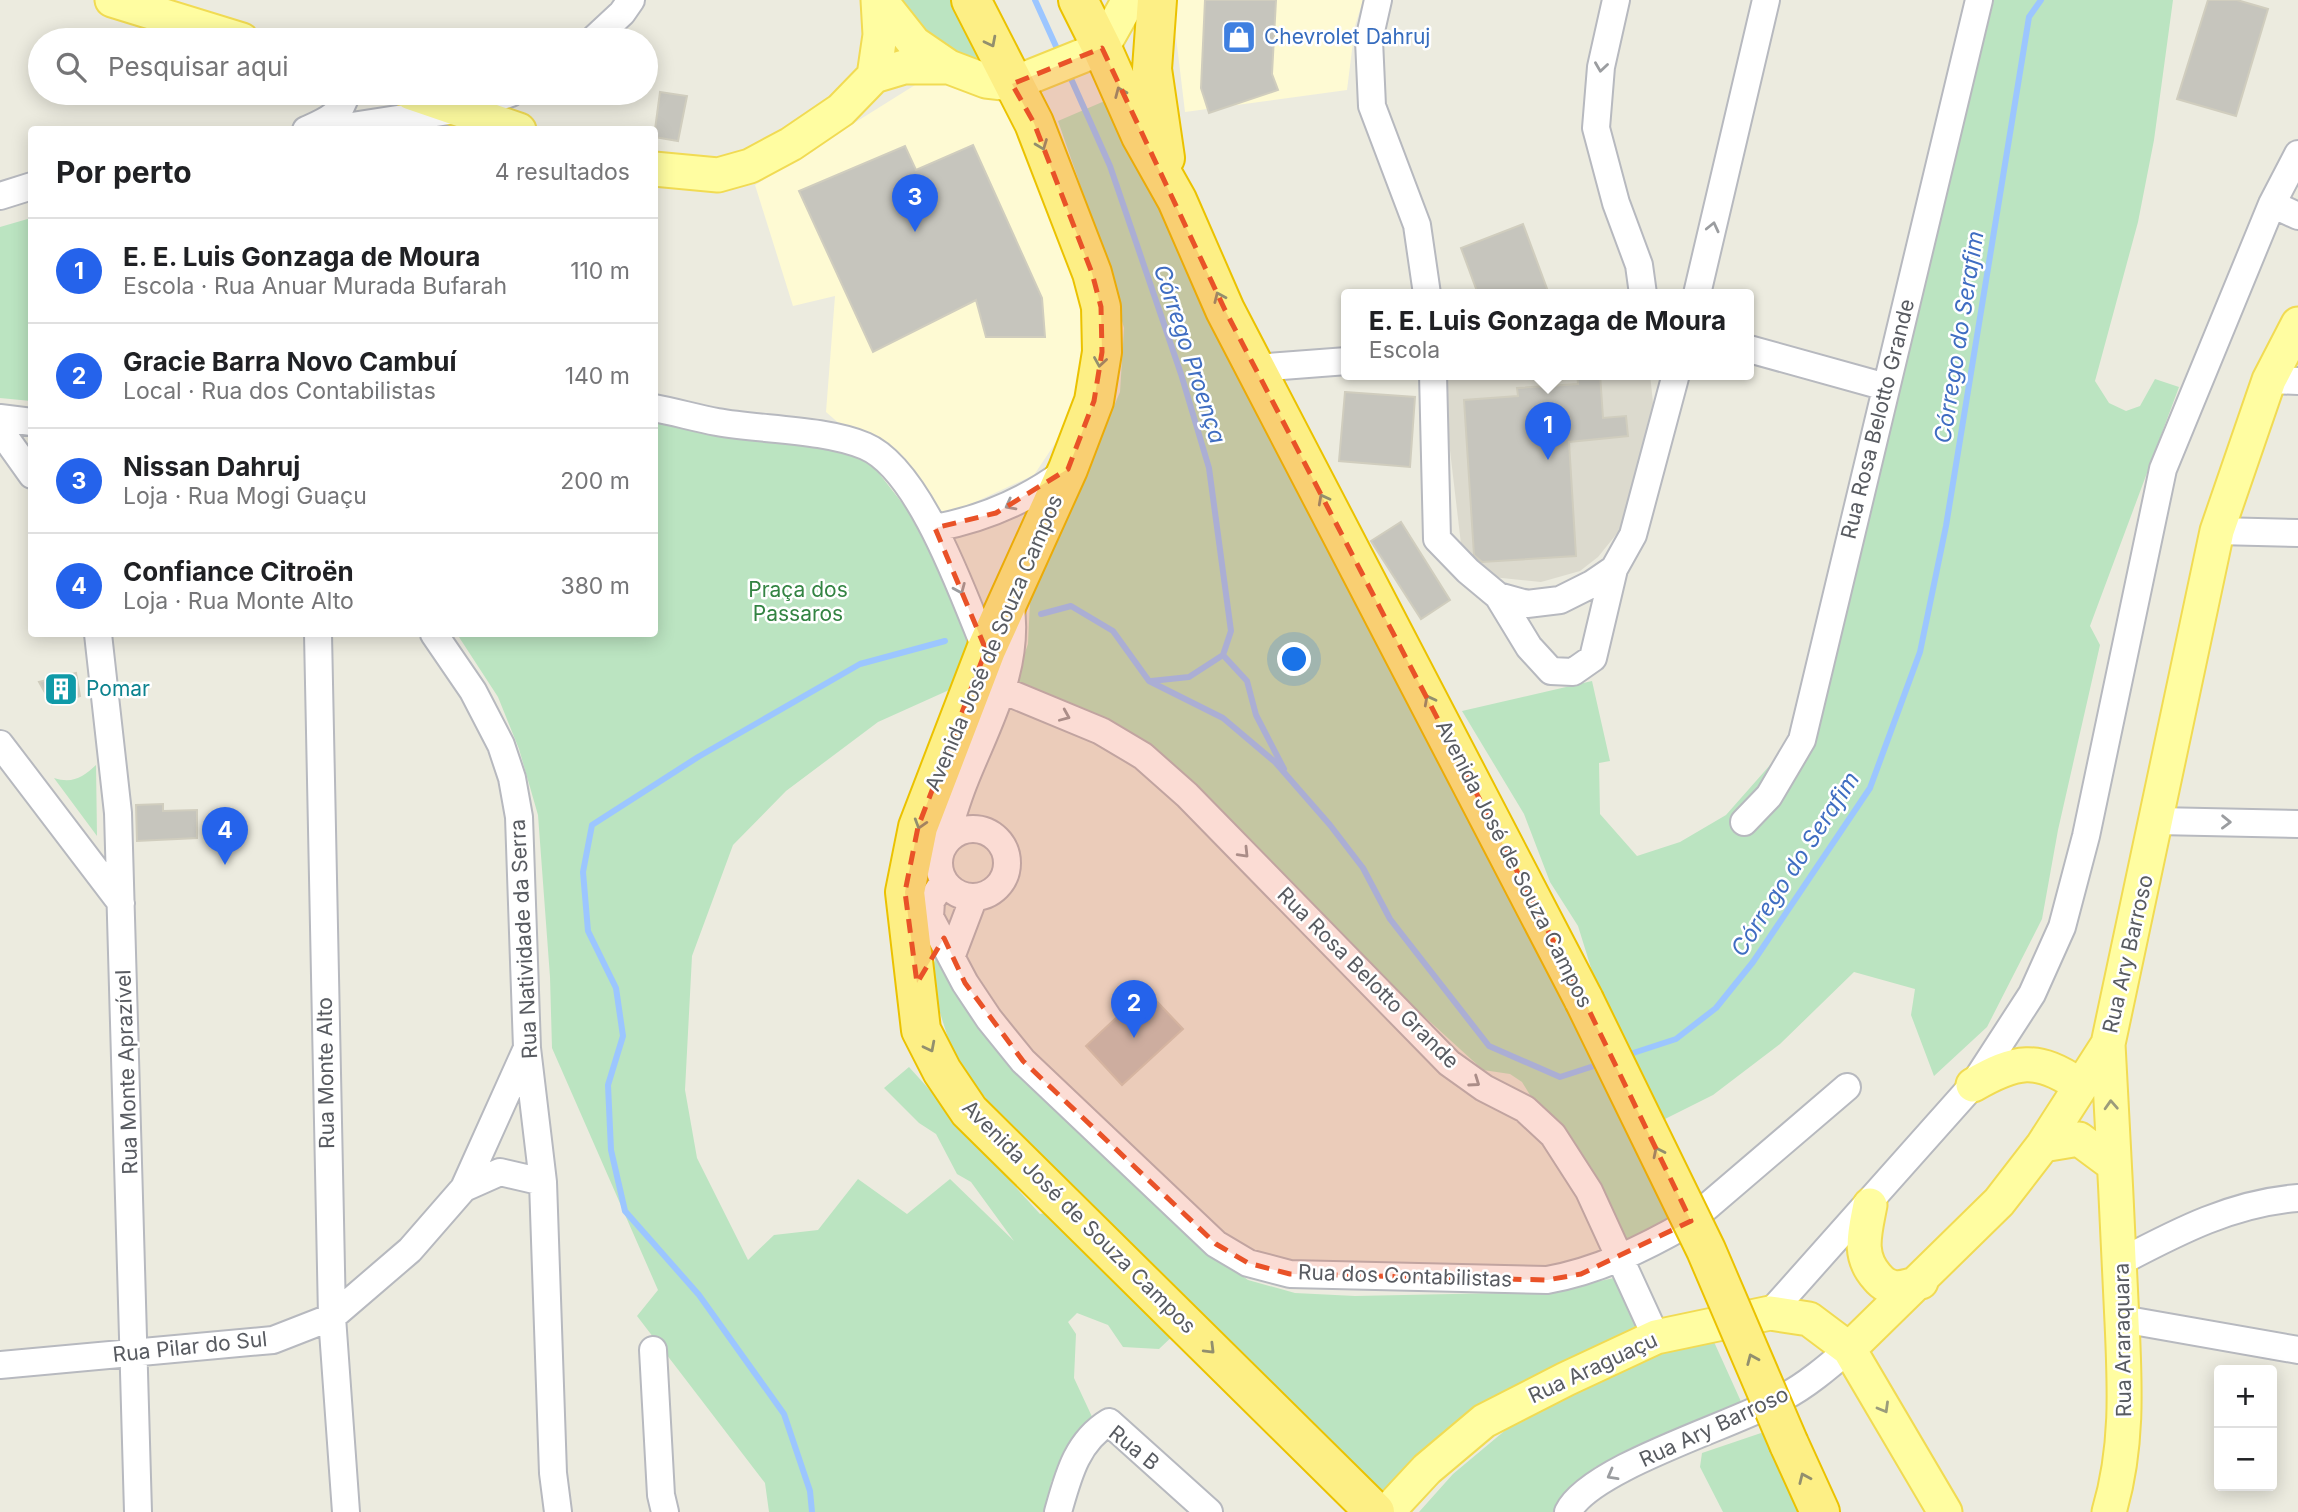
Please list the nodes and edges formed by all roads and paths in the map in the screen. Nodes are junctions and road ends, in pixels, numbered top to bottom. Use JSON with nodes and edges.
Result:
{"nodes":[{"id":1,"x":112,"y":0,"type":"edge"},
{"id":2,"x":631,"y":0,"type":"edge"},
{"id":3,"x":879,"y":0,"type":"edge"},
{"id":4,"x":971,"y":0,"type":"edge"},
{"id":5,"x":1077,"y":0,"type":"edge"},
{"id":6,"x":1129,"y":0,"type":"edge"},
{"id":7,"x":1157,"y":0,"type":"edge"},
{"id":8,"x":1378,"y":0,"type":"edge"},
{"id":9,"x":1615,"y":0,"type":"edge"},
{"id":10,"x":1766,"y":0,"type":"edge"},
{"id":11,"x":1979,"y":0,"type":"edge"},
{"id":12,"x":203,"y":28,"type":"edge"},
{"id":13,"x":606,"y":28,"type":"edge"},
{"id":14,"x":1093,"y":52,"type":"junction"},
{"id":15,"x":949,"y":67,"type":"junction"},
{"id":16,"x":874,"y":76,"type":"junction"},
{"id":17,"x":1029,"y":78,"type":"junction"},
{"id":18,"x":343,"y":105,"type":"edge"},
{"id":19,"x":450,"y":105,"type":"edge"},
{"id":20,"x":475,"y":105,"type":"edge"},
{"id":21,"x":463,"y":109,"type":"junction"},
{"id":22,"x":315,"y":126,"type":"edge"},
{"id":23,"x":352,"y":126,"type":"edge"},
{"id":24,"x":508,"y":126,"type":"edge"},
{"id":25,"x":2298,"y":154,"type":"edge"},
{"id":26,"x":658,"y":169,"type":"edge"},
{"id":27,"x":28,"y":187,"type":"edge"},
{"id":28,"x":0,"y":196,"type":"edge"},
{"id":29,"x":1177,"y":200,"type":"junction"},
{"id":30,"x":2272,"y":204,"type":"junction"},
{"id":31,"x":2298,"y":216,"type":"edge"},
{"id":32,"x":1426,"y":289,"type":"edge"},
{"id":33,"x":1642,"y":289,"type":"edge"},
{"id":34,"x":1698,"y":289,"type":"edge"},
{"id":35,"x":2298,"y":324,"type":"edge"},
{"id":36,"x":1754,"y":350,"type":"edge"},
{"id":37,"x":1341,"y":361,"type":"edge"},
{"id":38,"x":1255,"y":368,"type":"junction"},
{"id":39,"x":1433,"y":380,"type":"edge"},
{"id":40,"x":1657,"y":380,"type":"edge"},
{"id":41,"x":1674,"y":380,"type":"edge"},
{"id":42,"x":2283,"y":381,"type":"edge"},
{"id":43,"x":1886,"y":387,"type":"junction"},
{"id":44,"x":658,"y":409,"type":"edge"},
{"id":45,"x":0,"y":418,"type":"edge"},
{"id":46,"x":1664,"y":419,"type":"junction"},
{"id":47,"x":28,"y":422,"type":"edge"},
{"id":48,"x":0,"y":430,"type":"edge"},
{"id":49,"x":28,"y":469,"type":"edge"},
{"id":50,"x":1068,"y":469,"type":"junction"},
{"id":51,"x":935,"y":528,"type":"junction"},
{"id":52,"x":2217,"y":531,"type":"junction"},
{"id":53,"x":2298,"y":533,"type":"edge"},
{"id":54,"x":1614,"y":569,"type":"junction"},
{"id":55,"x":1498,"y":596,"type":"junction"},
{"id":56,"x":1009,"y":598,"type":"junction"},
{"id":57,"x":98,"y":637,"type":"edge"},
{"id":58,"x":317,"y":637,"type":"edge"},
{"id":59,"x":436,"y":637,"type":"edge"},
{"id":60,"x":986,"y":650,"type":"junction"},
{"id":61,"x":1002,"y":690,"type":"junction"},
{"id":62,"x":0,"y":744,"type":"edge"},
{"id":63,"x":964,"y":783,"type":"junction"},
{"id":64,"x":2157,"y":821,"type":"junction"},
{"id":65,"x":1744,"y":822,"type":"dead end"},
{"id":66,"x":2298,"y":824,"type":"edge"},
{"id":67,"x":965,"y":830,"type":"junction"},
{"id":68,"x":943,"y":847,"type":"junction"},
{"id":69,"x":944,"y":881,"type":"junction"},
{"id":70,"x":974,"y":897,"type":"junction"},
{"id":71,"x":121,"y":903,"type":"junction"},
{"id":72,"x":947,"y":949,"type":"junction"},
{"id":73,"x":917,"y":983,"type":"junction"},
{"id":74,"x":2108,"y":1044,"type":"junction"},
{"id":75,"x":527,"y":1048,"type":"junction"},
{"id":76,"x":1973,"y":1085,"type":"junction"},
{"id":77,"x":2079,"y":1085,"type":"junction"},
{"id":78,"x":1847,"y":1087,"type":"dead end"},
{"id":79,"x":496,"y":1113,"type":"junction"},
{"id":80,"x":535,"y":1118,"type":"junction"},
{"id":81,"x":2043,"y":1145,"type":"junction"},
{"id":82,"x":2114,"y":1166,"type":"junction"},
{"id":83,"x":543,"y":1182,"type":"junction"},
{"id":84,"x":464,"y":1188,"type":"junction"},
{"id":85,"x":2298,"y":1198,"type":"edge"},
{"id":86,"x":1870,"y":1205,"type":"junction"},
{"id":87,"x":1621,"y":1257,"type":"junction"},
{"id":88,"x":2122,"y":1261,"type":"junction"},
{"id":89,"x":1921,"y":1282,"type":"junction"},
{"id":90,"x":1770,"y":1313,"type":"junction"},
{"id":91,"x":332,"y":1317,"type":"junction"},
{"id":92,"x":2122,"y":1320,"type":"junction"},
{"id":93,"x":1657,"y":1337,"type":"junction"},
{"id":94,"x":1849,"y":1349,"type":"junction"},
{"id":95,"x":653,"y":1350,"type":"dead end"},
{"id":96,"x":2298,"y":1350,"type":"edge"},
{"id":97,"x":133,"y":1353,"type":"junction"},
{"id":98,"x":0,"y":1365,"type":"edge"},
{"id":99,"x":1377,"y":1510,"type":"edge"},
{"id":100,"x":138,"y":1512,"type":"edge"},
{"id":101,"x":346,"y":1512,"type":"edge"},
{"id":102,"x":558,"y":1512,"type":"edge"},
{"id":103,"x":665,"y":1512,"type":"edge"},
{"id":104,"x":1058,"y":1512,"type":"edge"},
{"id":105,"x":1209,"y":1512,"type":"edge"},
{"id":106,"x":1568,"y":1512,"type":"edge"},
{"id":107,"x":1820,"y":1512,"type":"edge"},
{"id":108,"x":1945,"y":1512,"type":"edge"},
{"id":109,"x":2109,"y":1512,"type":"edge"}],
"edges":[{"from":1,"to":12,"type":"main road"},
{"from":2,"to":13,"type":"street"},
{"from":3,"to":15,"type":"main road"},
{"from":3,"to":16,"type":"main road"},
{"from":4,"to":17,"type":"highway","name":"Avenida José de Souza Campos","one_way":true},
{"from":5,"to":14,"type":"highway","name":"Avenida José de Souza Campos"},
{"from":6,"to":14,"type":"main road"},
{"from":7,"to":29,"type":"highway"},
{"from":8,"to":32,"type":"street"},
{"from":9,"to":33,"type":"street","one_way":true},
{"from":34,"to":10,"type":"street","one_way":true},
{"from":11,"to":43,"type":"street","name":"Rua Rosa Belotto Grande"},
{"from":14,"to":17,"type":"main road"},
{"from":29,"to":14,"type":"highway","name":"Avenida José de Souza Campos","one_way":true},
{"from":15,"to":16,"type":"main road"},
{"from":15,"to":17,"type":"main road"},
{"from":16,"to":26,"type":"main road"},
{"from":17,"to":50,"type":"highway","name":"Avenida José de Souza Campos","one_way":true},
{"from":18,"to":22,"type":"street"},
{"from":19,"to":21,"type":"main road"},
{"from":20,"to":21,"type":"street"},
{"from":21,"to":23,"type":"street"},
{"from":21,"to":24,"type":"main road"},
{"from":25,"to":30,"type":"street"},
{"from":27,"to":28,"type":"street"},
{"from":38,"to":29,"type":"highway","name":"Avenida José de Souza Campos","one_way":true},
{"from":30,"to":31,"type":"street"},
{"from":30,"to":76,"type":"street"},
{"from":35,"to":42,"type":"main road","name":"Rua Ary Barroso"},
{"from":36,"to":43,"type":"street"},
{"from":37,"to":38,"type":"street"},
{"from":107,"to":38,"type":"highway","name":"Avenida José de Souza Campos","one_way":true,"bridge":true},
{"from":39,"to":55,"type":"street"},
{"from":40,"to":46,"type":"street"},
{"from":41,"to":46,"type":"street"},
{"from":42,"to":52,"type":"main road","name":"Rua Ary Barroso"},
{"from":43,"to":65,"type":"street","name":"Rua Rosa Belotto Grande"},
{"from":44,"to":51,"type":"street"},
{"from":45,"to":47,"type":"street"},
{"from":46,"to":54,"type":"street"},
{"from":48,"to":49,"type":"street"},
{"from":50,"to":51,"type":"street","one_way":true},
{"from":50,"to":56,"type":"highway","name":"Avenida José de Souza Campos"},
{"from":51,"to":60,"type":"street","one_way":true},
{"from":52,"to":53,"type":"street"},
{"from":52,"to":64,"type":"main road","name":"Rua Ary Barroso"},
{"from":54,"to":55,"type":"street"},
{"from":54,"to":55,"type":"street"},
{"from":56,"to":60,"type":"highway","name":"Avenida José de Souza Campos"},
{"from":56,"to":61,"type":"street"},
{"from":57,"to":71,"type":"street","name":"Rua Monte Aprazível"},
{"from":58,"to":91,"type":"street","name":"Rua Monte Alto"},
{"from":59,"to":75,"type":"street","name":"Rua Natividade da Serra"},
{"from":60,"to":73,"type":"highway","name":"Avenida José de Souza Campos","one_way":true},
{"from":61,"to":63,"type":"street"},
{"from":61,"to":87,"type":"street","name":"Rua Rosa Belotto Grande","one_way":true},
{"from":62,"to":71,"type":"street"},
{"from":63,"to":67,"type":"street"},
{"from":63,"to":68,"type":"street"},
{"from":64,"to":66,"type":"street","one_way":true},
{"from":64,"to":74,"type":"main road","name":"Rua Ary Barroso"},
{"from":67,"to":68,"type":"street"},
{"from":67,"to":70,"type":"street"},
{"from":68,"to":69,"type":"street","name":"Rua dos Contabilistas"},
{"from":69,"to":70,"type":"street"},
{"from":69,"to":72,"type":"street","name":"Rua dos Contabilistas"},
{"from":70,"to":72,"type":"street"},
{"from":71,"to":97,"type":"street","name":"Rua Monte Aprazível"},
{"from":72,"to":73,"type":"street"},
{"from":72,"to":87,"type":"street","name":"Rua dos Contabilistas"},
{"from":73,"to":99,"type":"highway","name":"Avenida José de Souza Campos","one_way":true},
{"from":74,"to":77,"type":"main road","name":"Rua Ary Barroso"},
{"from":82,"to":74,"type":"main road","name":"Rua Araraquara","one_way":true},
{"from":75,"to":79,"type":"street","name":"Rua Pilar do Sul"},
{"from":75,"to":80,"type":"street","name":"Rua Natividade da Serra"},
{"from":76,"to":77,"type":"main road"},
{"from":76,"to":86,"type":"street"},
{"from":77,"to":81,"type":"main road","name":"Rua Ary Barroso"},
{"from":78,"to":87,"type":"street","name":"Rua dos Contabilistas"},
{"from":79,"to":80,"type":"street"},
{"from":79,"to":84,"type":"street","name":"Rua Pilar do Sul"},
{"from":80,"to":83,"type":"street","name":"Rua Natividade da Serra"},
{"from":81,"to":82,"type":"main road"},
{"from":81,"to":89,"type":"main road","name":"Rua Ary Barroso"},
{"from":82,"to":88,"type":"main road","name":"Rua Araraquara"},
{"from":83,"to":84,"type":"street"},
{"from":83,"to":102,"type":"street","name":"Rua Natividade da Serra"},
{"from":84,"to":91,"type":"street","name":"Rua Pilar do Sul"},
{"from":85,"to":88,"type":"street"},
{"from":86,"to":89,"type":"main road"},
{"from":86,"to":90,"type":"street"},
{"from":87,"to":93,"type":"street","name":"Rua Rosa Belotto Grande"},
{"from":88,"to":92,"type":"main road","name":"Rua Araraquara"},
{"from":89,"to":94,"type":"main road","name":"Rua Ary Barroso"},
{"from":90,"to":93,"type":"main road","name":"Rua Araguaçu"},
{"from":90,"to":94,"type":"main road","name":"Rua Araguaçu"},
{"from":91,"to":97,"type":"street","name":"Rua Pilar do Sul"},
{"from":91,"to":101,"type":"street","name":"Rua Monte Alto"},
{"from":92,"to":96,"type":"street"},
{"from":92,"to":109,"type":"main road","name":"Rua Araraquara"},
{"from":93,"to":99,"type":"main road","name":"Rua Araguaçu"},
{"from":94,"to":106,"type":"street","name":"Rua Ary Barroso","one_way":true},
{"from":94,"to":108,"type":"main road","name":"Rua Araguaçu","one_way":true},
{"from":95,"to":103,"type":"street"},
{"from":97,"to":98,"type":"street","name":"Rua Pilar do Sul"},
{"from":97,"to":100,"type":"street","name":"Rua Monte Aprazível"},
{"from":104,"to":105,"type":"street","name":"Rua B"}]}
